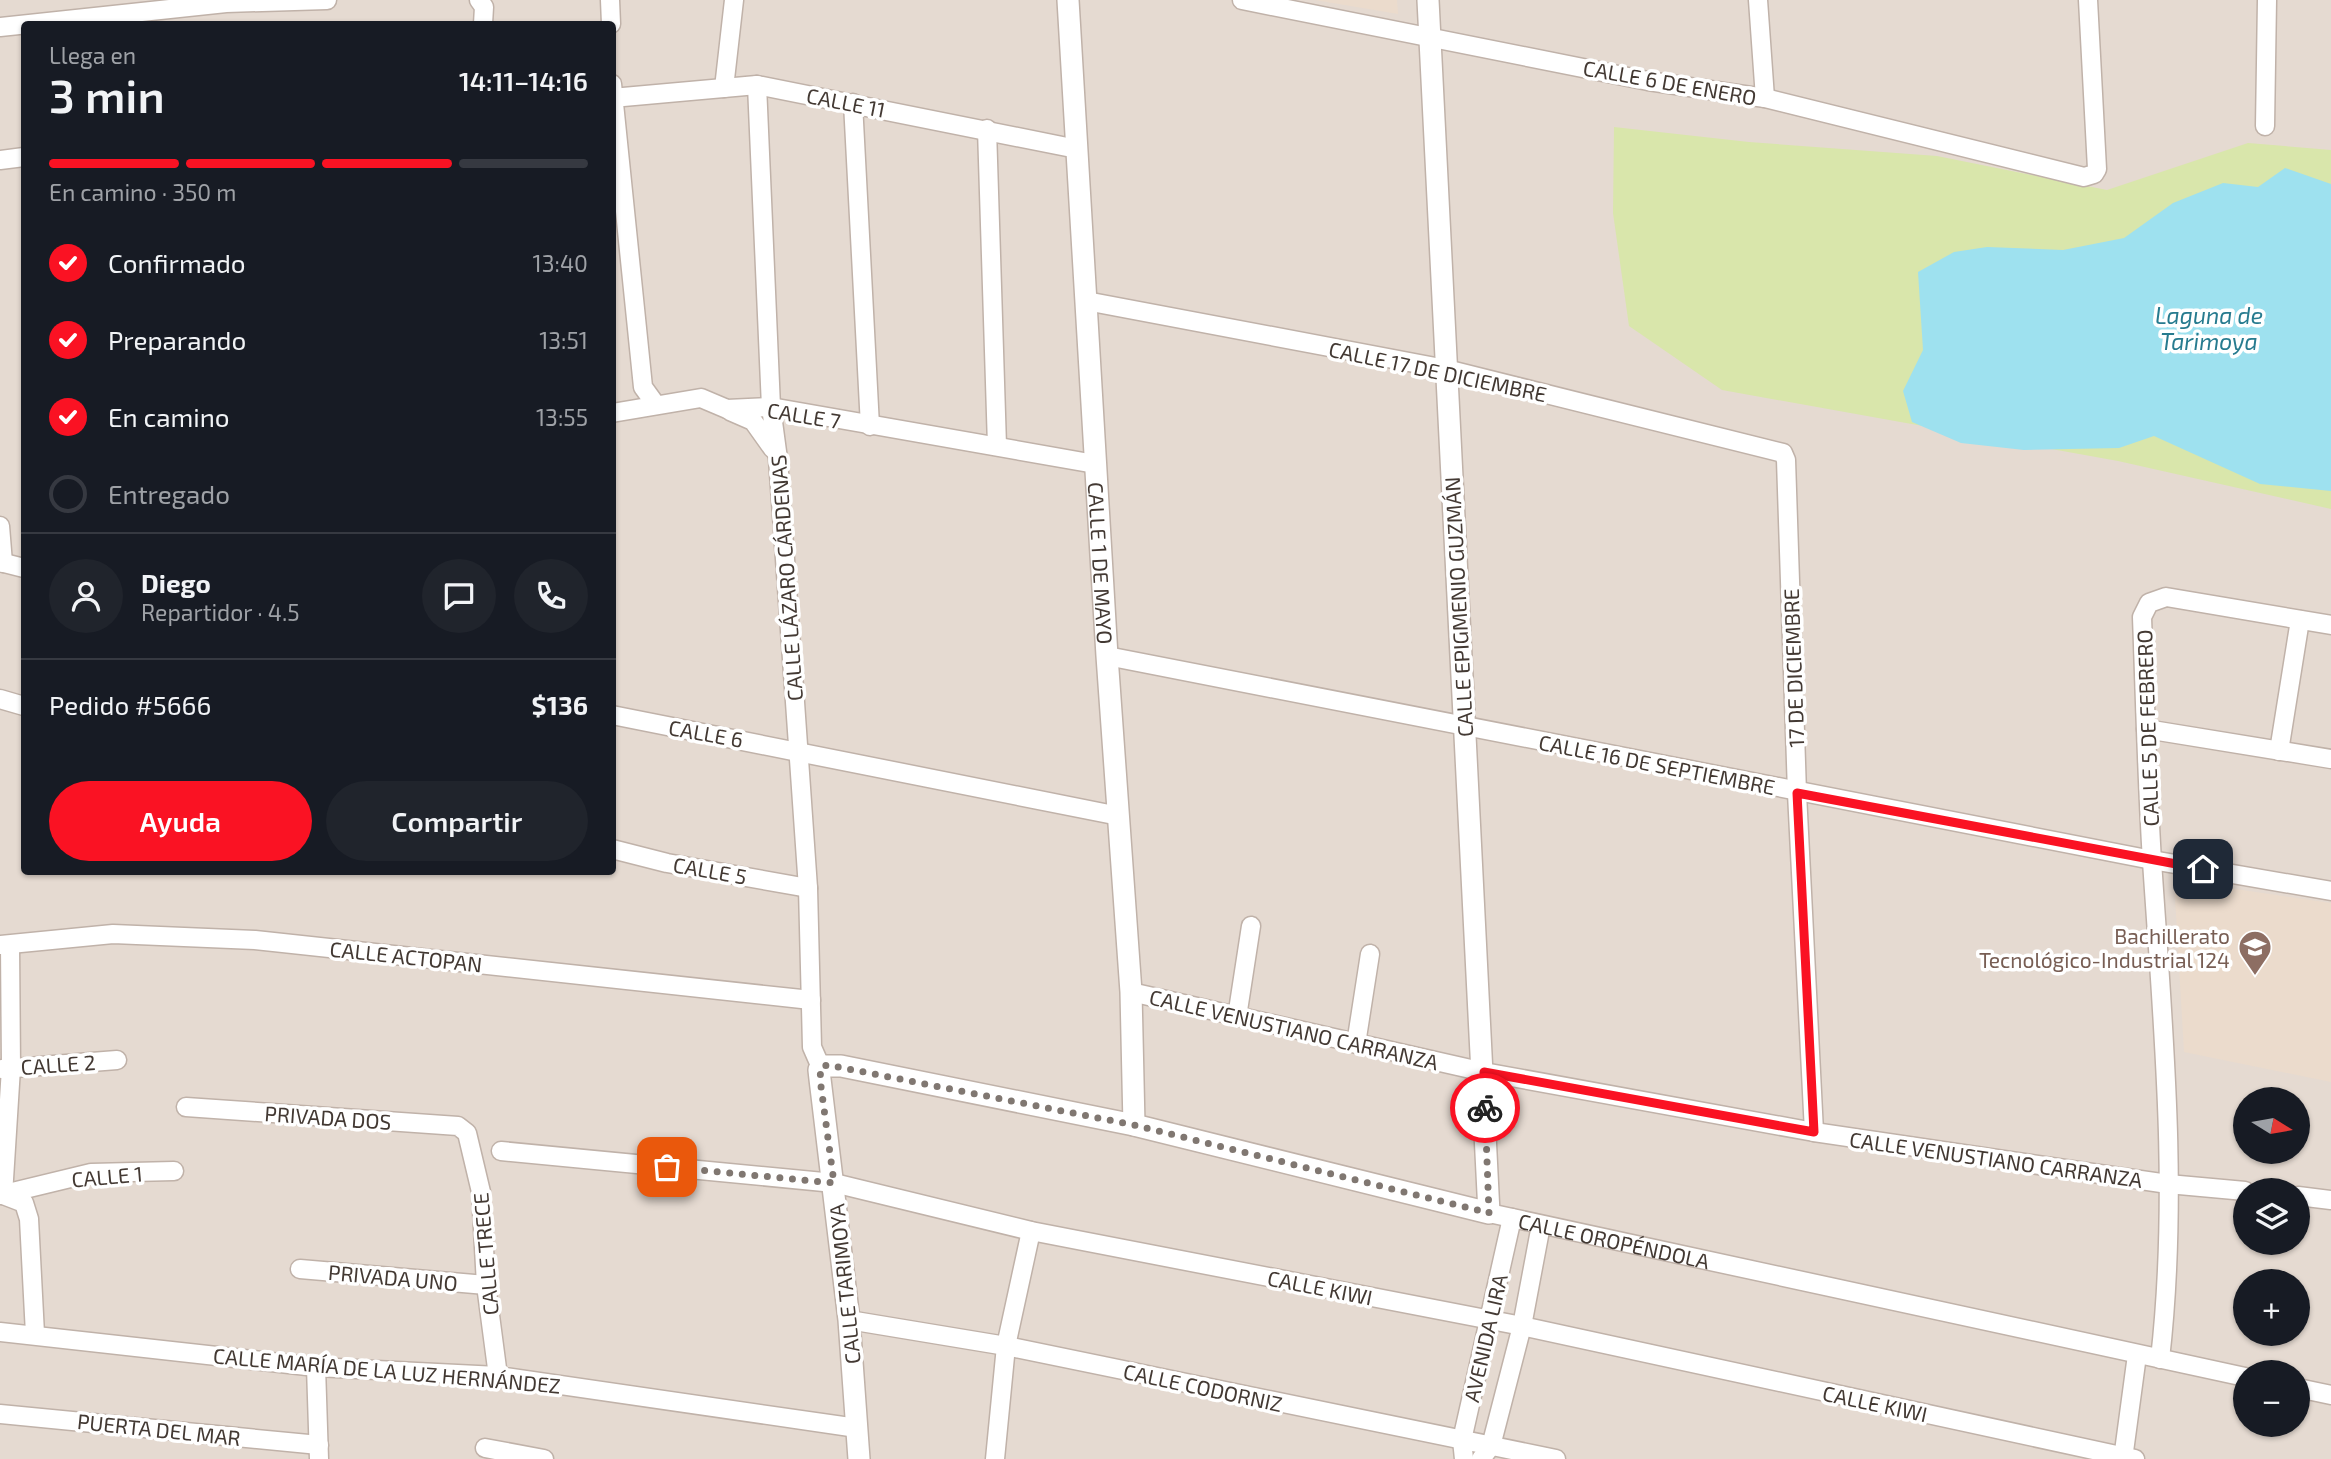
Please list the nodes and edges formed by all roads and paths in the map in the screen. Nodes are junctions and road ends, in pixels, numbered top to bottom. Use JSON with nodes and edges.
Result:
{"nodes":[{"id":1,"x":327,"y":0,"type":"edge"},
{"id":2,"x":479,"y":0,"type":"edge"},
{"id":3,"x":610,"y":0,"type":"edge"},
{"id":4,"x":734,"y":0,"type":"edge"},
{"id":5,"x":1068,"y":0,"type":"edge"},
{"id":6,"x":1242,"y":0,"type":"edge"},
{"id":7,"x":1429,"y":0,"type":"edge"},
{"id":8,"x":1758,"y":0,"type":"edge"},
{"id":9,"x":2088,"y":0,"type":"edge"},
{"id":10,"x":2267,"y":0,"type":"edge"},
{"id":11,"x":226,"y":1,"type":"edge"},
{"id":12,"x":52,"y":21,"type":"edge"},
{"id":13,"x":483,"y":21,"type":"edge"},
{"id":14,"x":611,"y":21,"type":"edge"},
{"id":15,"x":21,"y":25,"type":"edge"},
{"id":16,"x":0,"y":27,"type":"edge"},
{"id":17,"x":1431,"y":38,"type":"junction"},
{"id":18,"x":757,"y":85,"type":"junction"},
{"id":19,"x":723,"y":88,"type":"junction"},
{"id":20,"x":616,"y":98,"type":"edge"},
{"id":21,"x":1765,"y":98,"type":"junction"},
{"id":22,"x":853,"y":103,"type":"junction"},
{"id":23,"x":2265,"y":126,"type":"dead end"},
{"id":24,"x":616,"y":127,"type":"edge"},
{"id":25,"x":987,"y":129,"type":"junction"},
{"id":26,"x":1077,"y":149,"type":"junction"},
{"id":27,"x":21,"y":157,"type":"edge"},
{"id":28,"x":0,"y":160,"type":"edge"},
{"id":29,"x":1086,"y":301,"type":"junction"},
{"id":30,"x":1446,"y":369,"type":"junction"},
{"id":31,"x":656,"y":405,"type":"junction"},
{"id":32,"x":771,"y":407,"type":"junction"},
{"id":33,"x":727,"y":410,"type":"junction"},
{"id":34,"x":616,"y":412,"type":"edge"},
{"id":35,"x":870,"y":426,"type":"junction"},
{"id":36,"x":997,"y":446,"type":"junction"},
{"id":37,"x":1785,"y":456,"type":"joint"},
{"id":38,"x":778,"y":459,"type":"junction"},
{"id":39,"x":1096,"y":464,"type":"junction"},
{"id":40,"x":0,"y":526,"type":"edge"},
{"id":41,"x":1,"y":562,"type":"edge"},
{"id":42,"x":21,"y":567,"type":"edge"},
{"id":43,"x":2300,"y":620,"type":"junction"},
{"id":44,"x":2331,"y":625,"type":"edge"},
{"id":45,"x":1107,"y":656,"type":"junction"},
{"id":46,"x":0,"y":699,"type":"edge"},
{"id":47,"x":21,"y":705,"type":"edge"},
{"id":48,"x":616,"y":716,"type":"edge"},
{"id":49,"x":1465,"y":726,"type":"junction"},
{"id":50,"x":2146,"y":729,"type":"junction"},
{"id":51,"x":799,"y":751,"type":"junction"},
{"id":52,"x":2278,"y":751,"type":"junction"},
{"id":53,"x":2331,"y":759,"type":"edge"},
{"id":54,"x":1797,"y":793,"type":"junction"},
{"id":55,"x":1119,"y":816,"type":"junction"},
{"id":56,"x":616,"y":850,"type":"edge"},
{"id":57,"x":2152,"y":860,"type":"junction"},
{"id":58,"x":808,"y":888,"type":"junction"},
{"id":59,"x":2331,"y":891,"type":"edge"},
{"id":60,"x":1251,"y":926,"type":"dead end"},
{"id":61,"x":5,"y":945,"type":"edge"},
{"id":62,"x":1370,"y":954,"type":"dead end"},
{"id":63,"x":1131,"y":992,"type":"junction"},
{"id":64,"x":811,"y":1000,"type":"junction"},
{"id":65,"x":1237,"y":1017,"type":"junction"},
{"id":66,"x":1356,"y":1044,"type":"junction"},
{"id":67,"x":117,"y":1060,"type":"dead end"},
{"id":68,"x":822,"y":1067,"type":"junction"},
{"id":69,"x":5,"y":1069,"type":"edge"},
{"id":70,"x":1484,"y":1072,"type":"junction"},
{"id":71,"x":186,"y":1107,"type":"dead end"},
{"id":72,"x":1134,"y":1125,"type":"junction"},
{"id":73,"x":1814,"y":1132,"type":"junction"},
{"id":74,"x":467,"y":1133,"type":"joint"},
{"id":75,"x":500,"y":1151,"type":"dead end"},
{"id":76,"x":174,"y":1171,"type":"dead end"},
{"id":77,"x":834,"y":1183,"type":"junction"},
{"id":78,"x":2168,"y":1184,"type":"junction"},
{"id":79,"x":2233,"y":1190,"type":"edge"},
{"id":80,"x":2,"y":1195,"type":"edge"},
{"id":81,"x":2310,"y":1197,"type":"edge"},
{"id":82,"x":2331,"y":1200,"type":"edge"},
{"id":83,"x":1489,"y":1213,"type":"junction"},
{"id":84,"x":1512,"y":1217,"type":"junction"},
{"id":85,"x":1542,"y":1225,"type":"junction"},
{"id":86,"x":1031,"y":1231,"type":"junction"},
{"id":87,"x":300,"y":1269,"type":"dead end"},
{"id":88,"x":486,"y":1285,"type":"junction"},
{"id":89,"x":849,"y":1320,"type":"junction"},
{"id":90,"x":1488,"y":1320,"type":"junction"},
{"id":91,"x":1522,"y":1326,"type":"junction"},
{"id":92,"x":0,"y":1332,"type":"edge"},
{"id":93,"x":35,"y":1334,"type":"junction"},
{"id":94,"x":1006,"y":1346,"type":"junction"},
{"id":95,"x":2137,"y":1354,"type":"junction"},
{"id":96,"x":2160,"y":1359,"type":"junction"},
{"id":97,"x":316,"y":1367,"type":"junction"},
{"id":98,"x":2233,"y":1374,"type":"edge"},
{"id":99,"x":498,"y":1376,"type":"junction"},
{"id":100,"x":2310,"y":1391,"type":"edge"},
{"id":101,"x":2331,"y":1395,"type":"edge"},
{"id":102,"x":0,"y":1414,"type":"edge"},
{"id":103,"x":857,"y":1428,"type":"junction"},
{"id":104,"x":1462,"y":1440,"type":"junction"},
{"id":105,"x":485,"y":1448,"type":"dead end"},
{"id":106,"x":319,"y":1452,"type":"edge"},
{"id":107,"x":1486,"y":1452,"type":"edge"},
{"id":108,"x":512,"y":1456,"type":"edge"},
{"id":109,"x":2127,"y":1458,"type":"edge"},
{"id":110,"x":544,"y":1459,"type":"edge"},
{"id":111,"x":859,"y":1459,"type":"edge"},
{"id":112,"x":995,"y":1459,"type":"edge"},
{"id":113,"x":1464,"y":1459,"type":"edge"},
{"id":114,"x":1556,"y":1459,"type":"edge"}],
"edges":[{"from":1,"to":11,"type":"street"},
{"from":2,"to":13,"type":"street"},
{"from":3,"to":14,"type":"street"},
{"from":4,"to":19,"type":"street"},
{"from":5,"to":26,"type":"street","name":"CALLE 1 DE MAYO"},
{"from":6,"to":17,"type":"street","name":"CALLE 6 DE ENERO"},
{"from":7,"to":17,"type":"street","name":"CALLE EPIGMENIO GUZMÁN"},
{"from":8,"to":21,"type":"street"},
{"from":9,"to":21,"type":"street","name":"CALLE 6 DE ENERO"},
{"from":10,"to":23,"type":"street"},
{"from":11,"to":12,"type":"street"},
{"from":15,"to":16,"type":"street"},
{"from":17,"to":21,"type":"street","name":"CALLE 6 DE ENERO"},
{"from":17,"to":30,"type":"street","name":"CALLE EPIGMENIO GUZMÁN"},
{"from":18,"to":19,"type":"street","name":"CALLE 11"},
{"from":18,"to":22,"type":"street","name":"CALLE 11"},
{"from":18,"to":32,"type":"street","name":"CALLE LÁZARO CÁRDENAS"},
{"from":19,"to":20,"type":"street","name":"CALLE 11"},
{"from":22,"to":25,"type":"street","name":"CALLE 11"},
{"from":22,"to":35,"type":"street"},
{"from":24,"to":31,"type":"street"},
{"from":25,"to":26,"type":"street","name":"CALLE 11"},
{"from":25,"to":36,"type":"street"},
{"from":26,"to":29,"type":"street","name":"CALLE 1 DE MAYO"},
{"from":27,"to":28,"type":"street"},
{"from":29,"to":30,"type":"street","name":"CALLE 17 DE DICIEMBRE"},
{"from":29,"to":39,"type":"street","name":"CALLE 1 DE MAYO"},
{"from":30,"to":37,"type":"street","name":"CALLE 17 DE DICIEMBRE"},
{"from":30,"to":49,"type":"street","name":"CALLE EPIGMENIO GUZMÁN"},
{"from":31,"to":33,"type":"street","name":"CALLE 7"},
{"from":31,"to":34,"type":"street","name":"CALLE 7"},
{"from":32,"to":33,"type":"street","name":"CALLE 7"},
{"from":32,"to":35,"type":"street","name":"CALLE 7"},
{"from":32,"to":38,"type":"street","name":"CALLE LÁZARO CÁRDENAS"},
{"from":33,"to":38,"type":"street"},
{"from":35,"to":36,"type":"street","name":"CALLE 7"},
{"from":36,"to":39,"type":"street","name":"CALLE 7"},
{"from":37,"to":54,"type":"street","name":"17 DE DICIEMBRE"},
{"from":38,"to":51,"type":"street","name":"CALLE LÁZARO CÁRDENAS"},
{"from":39,"to":45,"type":"street","name":"CALLE 1 DE MAYO"},
{"from":40,"to":41,"type":"street"},
{"from":41,"to":42,"type":"street"},
{"from":43,"to":44,"type":"street"},
{"from":43,"to":50,"type":"street","name":"CALLE 5 DE FEBRERO"},
{"from":43,"to":52,"type":"street"},
{"from":45,"to":49,"type":"street","name":"CALLE 16 DE SEPTIEMBRE"},
{"from":45,"to":55,"type":"street","name":"CALLE 1 DE MAYO"},
{"from":46,"to":47,"type":"street"},
{"from":48,"to":51,"type":"street","name":"CALLE 6"},
{"from":49,"to":54,"type":"street","name":"CALLE 16 DE SEPTIEMBRE"},
{"from":49,"to":70,"type":"street","name":"CALLE EPIGMENIO GUZMÁN"},
{"from":50,"to":52,"type":"street"},
{"from":50,"to":57,"type":"street","name":"CALLE 5 DE FEBRERO"},
{"from":51,"to":55,"type":"street","name":"CALLE 6"},
{"from":51,"to":58,"type":"street","name":"CALLE LÁZARO CÁRDENAS"},
{"from":52,"to":53,"type":"street"},
{"from":54,"to":57,"type":"street","name":"CALLE 16 DE SEPTIEMBRE"},
{"from":54,"to":73,"type":"street","name":"17 DE DICIEMBRE"},
{"from":55,"to":63,"type":"street","name":"CALLE 1 DE MAYO"},
{"from":56,"to":58,"type":"street","name":"CALLE 5"},
{"from":57,"to":59,"type":"street","name":"CALLE 16 DE SEPTIEMBRE"},
{"from":57,"to":78,"type":"street","name":"CALLE 5 DE FEBRERO"},
{"from":58,"to":64,"type":"street","name":"CALLE LÁZARO CÁRDENAS"},
{"from":60,"to":65,"type":"street"},
{"from":61,"to":64,"type":"street","name":"CALLE ACTOPAN"},
{"from":61,"to":69,"type":"street"},
{"from":62,"to":66,"type":"street"},
{"from":63,"to":65,"type":"street","name":"CALLE VENUSTIANO CARRANZA"},
{"from":63,"to":72,"type":"street","name":"CALLE 1 DE MAYO"},
{"from":64,"to":68,"type":"street","name":"CALLE LÁZARO CÁRDENAS"},
{"from":65,"to":66,"type":"street","name":"CALLE VENUSTIANO CARRANZA"},
{"from":66,"to":70,"type":"street","name":"CALLE VENUSTIANO CARRANZA"},
{"from":67,"to":69,"type":"street","name":"CALLE 2"},
{"from":68,"to":72,"type":"street","name":"CALLE OROPÉNDOLA"},
{"from":68,"to":77,"type":"street","name":"CALLE TARIMOYA"},
{"from":69,"to":80,"type":"street"},
{"from":70,"to":73,"type":"street","name":"CALLE VENUSTIANO CARRANZA"},
{"from":70,"to":83,"type":"street","name":"CALLE EPIGMENIO GUZMÁN"},
{"from":71,"to":74,"type":"street","name":"PRIVADA DOS"},
{"from":72,"to":83,"type":"street","name":"CALLE OROPÉNDOLA"},
{"from":73,"to":78,"type":"street","name":"CALLE VENUSTIANO CARRANZA"},
{"from":74,"to":88,"type":"street","name":"CALLE TRECE"},
{"from":75,"to":77,"type":"street","name":"CALLE KIWI"},
{"from":76,"to":80,"type":"street","name":"CALLE 1"},
{"from":77,"to":86,"type":"street","name":"CALLE KIWI"},
{"from":77,"to":89,"type":"street","name":"CALLE TARIMOYA"},
{"from":78,"to":79,"type":"street","name":"CALLE VENUSTIANO CARRANZA"},
{"from":78,"to":96,"type":"street","name":"CALLE 5 DE FEBRERO"},
{"from":80,"to":93,"type":"street"},
{"from":81,"to":82,"type":"street"},
{"from":83,"to":84,"type":"street","name":"CALLE OROPÉNDOLA"},
{"from":84,"to":85,"type":"street","name":"CALLE OROPÉNDOLA"},
{"from":84,"to":90,"type":"street","name":"AVENIDA LIRA"},
{"from":85,"to":91,"type":"street","name":"AVENIDA LIRA"},
{"from":85,"to":95,"type":"street","name":"CALLE OROPÉNDOLA"},
{"from":86,"to":90,"type":"street","name":"CALLE KIWI"},
{"from":86,"to":94,"type":"street"},
{"from":87,"to":88,"type":"street","name":"PRIVADA UNO"},
{"from":88,"to":99,"type":"street","name":"CALLE TRECE"},
{"from":89,"to":94,"type":"street","name":"CALLE CODORNIZ"},
{"from":89,"to":103,"type":"street","name":"CALLE TARIMOYA"},
{"from":90,"to":91,"type":"street","name":"CALLE KIWI"},
{"from":90,"to":104,"type":"street","name":"AVENIDA LIRA"},
{"from":91,"to":107,"type":"street","name":"AVENIDA LIRA"},
{"from":91,"to":109,"type":"street","name":"CALLE KIWI"},
{"from":92,"to":93,"type":"street","name":"CALLE MARÍA DE LA LUZ HERNÁNDEZ"},
{"from":93,"to":97,"type":"street","name":"CALLE MARÍA DE LA LUZ HERNÁNDEZ"},
{"from":94,"to":104,"type":"street","name":"CALLE CODORNIZ"},
{"from":94,"to":112,"type":"street"},
{"from":95,"to":96,"type":"street","name":"CALLE OROPÉNDOLA"},
{"from":95,"to":109,"type":"street"},
{"from":96,"to":98,"type":"street","name":"CALLE OROPÉNDOLA"},
{"from":97,"to":99,"type":"street","name":"CALLE MARÍA DE LA LUZ HERNÁNDEZ"},
{"from":97,"to":106,"type":"street"},
{"from":99,"to":103,"type":"street","name":"CALLE MARÍA DE LA LUZ HERNÁNDEZ"},
{"from":100,"to":101,"type":"street"},
{"from":102,"to":106,"type":"street","name":"PUERTA DEL MAR"},
{"from":103,"to":111,"type":"street","name":"CALLE TARIMOYA"},
{"from":104,"to":107,"type":"street","name":"CALLE CODORNIZ"},
{"from":104,"to":113,"type":"street","name":"AVENIDA LIRA"},
{"from":105,"to":108,"type":"street"},
{"from":107,"to":114,"type":"street","name":"CALLE CODORNIZ"},
{"from":108,"to":110,"type":"street"}]}
